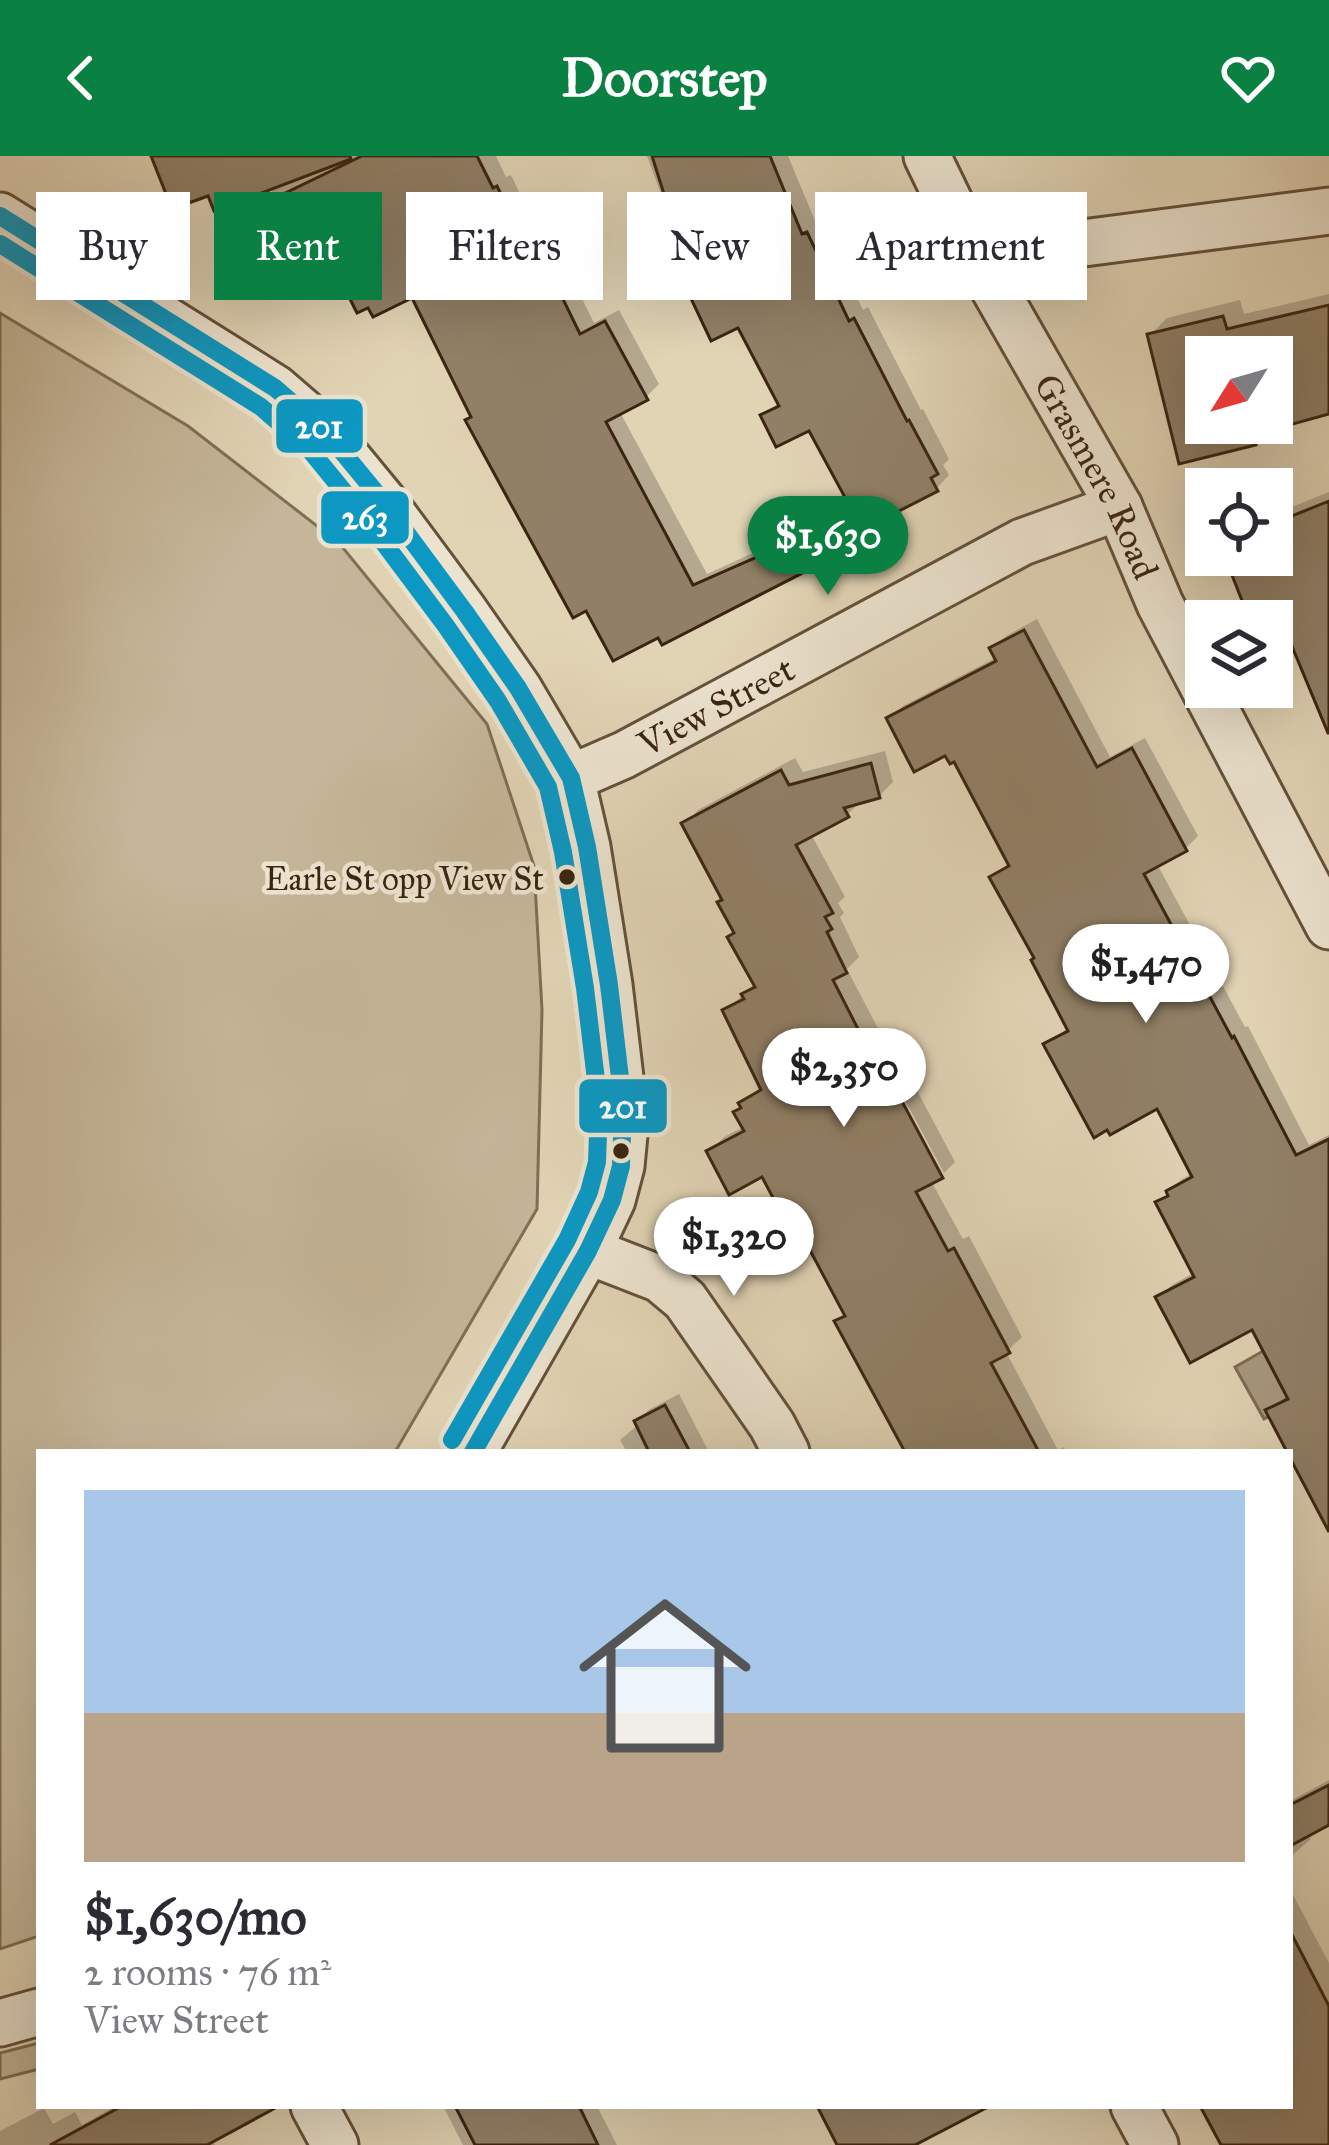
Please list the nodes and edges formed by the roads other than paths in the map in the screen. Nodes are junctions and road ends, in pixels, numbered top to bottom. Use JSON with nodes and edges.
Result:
{"nodes":[{"id":1,"x":927,"y":156,"type":"edge"},
{"id":2,"x":945,"y":192,"type":"edge"},
{"id":3,"x":1329,"y":212,"type":"edge"},
{"id":4,"x":0,"y":216,"type":"edge"},
{"id":5,"x":1087,"y":242,"type":"edge"},
{"id":6,"x":1001,"y":300,"type":"edge"},
{"id":7,"x":1119,"y":507,"type":"junction"},
{"id":8,"x":571,"y":778,"type":"junction"},
{"id":9,"x":1329,"y":926,"type":"edge"},
{"id":10,"x":588,"y":1251,"type":"junction"},
{"id":11,"x":475,"y":1449,"type":"edge"},
{"id":12,"x":784,"y":1449,"type":"edge"},
{"id":13,"x":36,"y":2013,"type":"edge"},
{"id":14,"x":0,"y":2023,"type":"edge"},
{"id":15,"x":316,"y":2109,"type":"edge"},
{"id":16,"x":1136,"y":2109,"type":"edge"},
{"id":17,"x":334,"y":2145,"type":"edge"},
{"id":18,"x":1155,"y":2145,"type":"edge"}],
"edges":[{"from":1,"to":2,"type":"street","name":"Grasmere Road"},
{"from":3,"to":5,"type":"street"},
{"from":4,"to":8,"type":"street"},
{"from":6,"to":7,"type":"street","name":"Grasmere Road"},
{"from":7,"to":8,"type":"street","name":"View Street"},
{"from":7,"to":9,"type":"street","name":"Grasmere Road"},
{"from":8,"to":10,"type":"street"},
{"from":10,"to":11,"type":"street"},
{"from":10,"to":12,"type":"street"},
{"from":13,"to":14,"type":"street"},
{"from":15,"to":17,"type":"street"},
{"from":16,"to":18,"type":"street"}]}
